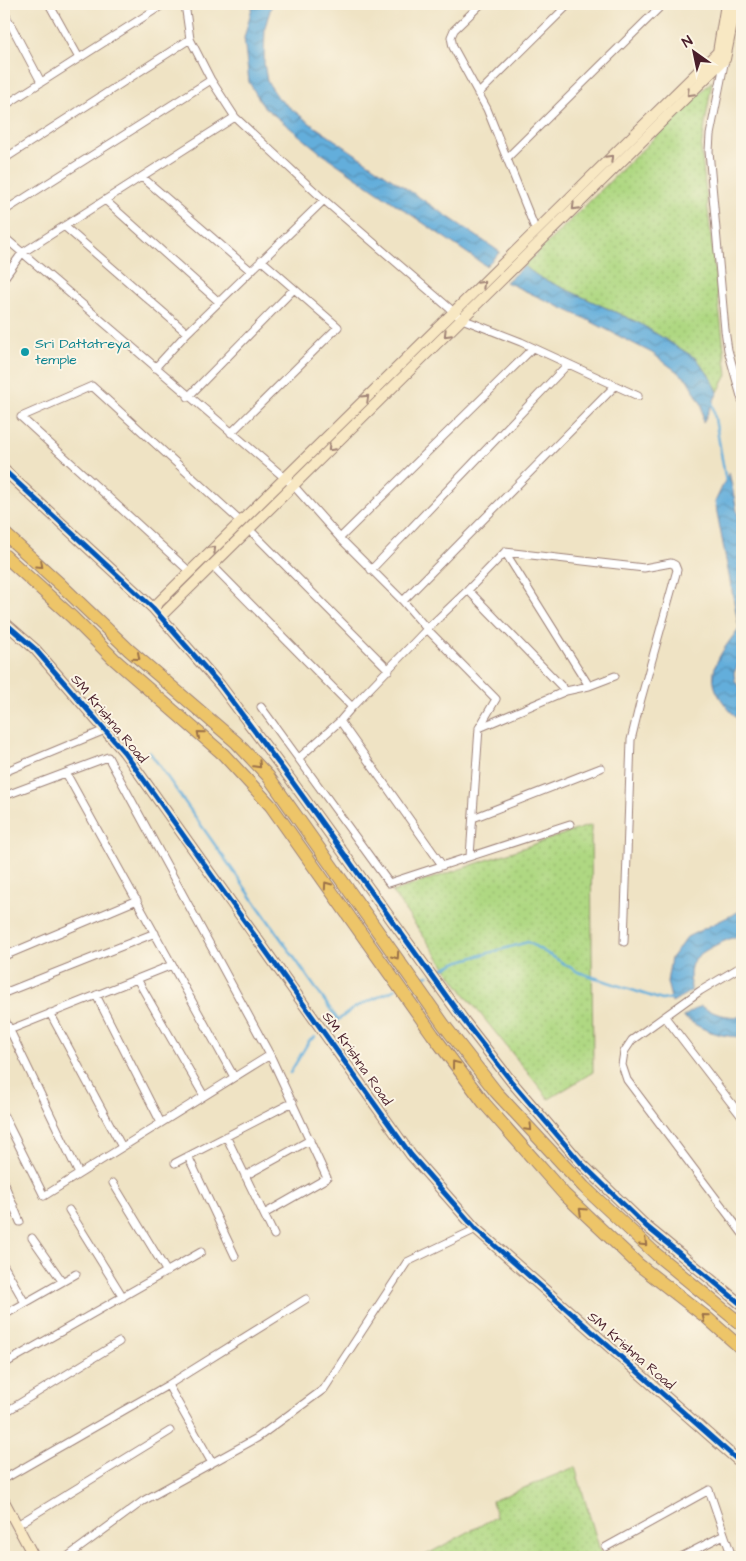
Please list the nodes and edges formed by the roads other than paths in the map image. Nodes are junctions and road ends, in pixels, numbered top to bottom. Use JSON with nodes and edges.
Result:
{"nodes":[{"id":1,"x":49,"y":4,"type":"edge"},
{"id":2,"x":164,"y":4,"type":"edge"},
{"id":3,"x":185,"y":4,"type":"edge"},
{"id":4,"x":480,"y":4,"type":"edge"},
{"id":5,"x":569,"y":4,"type":"edge"},
{"id":6,"x":662,"y":4,"type":"edge"},
{"id":7,"x":726,"y":4,"type":"edge"},
{"id":8,"x":736,"y":4,"type":"edge"},
{"id":9,"x":4,"y":12,"type":"edge"},
{"id":10,"x":190,"y":38,"type":"junction"},
{"id":11,"x":721,"y":55,"type":"junction"},
{"id":12,"x":79,"y":58,"type":"junction"},
{"id":13,"x":211,"y":80,"type":"junction"},
{"id":14,"x":41,"y":82,"type":"junction"},
{"id":15,"x":478,"y":94,"type":"junction"},
{"id":16,"x":4,"y":105,"type":"edge"},
{"id":17,"x":236,"y":117,"type":"junction"},
{"id":18,"x":507,"y":158,"type":"junction"},
{"id":19,"x":4,"y":159,"type":"edge"},
{"id":20,"x":142,"y":177,"type":"junction"},
{"id":21,"x":105,"y":200,"type":"junction"},
{"id":22,"x":324,"y":200,"type":"junction"},
{"id":23,"x":4,"y":211,"type":"edge"},
{"id":24,"x":64,"y":226,"type":"junction"},
{"id":25,"x":536,"y":231,"type":"junction"},
{"id":26,"x":4,"y":237,"type":"edge"},
{"id":27,"x":22,"y":253,"type":"junction"},
{"id":28,"x":262,"y":260,"type":"junction"},
{"id":29,"x":251,"y":271,"type":"junction"},
{"id":30,"x":4,"y":278,"type":"edge"},
{"id":31,"x":294,"y":289,"type":"junction"},
{"id":32,"x":219,"y":302,"type":"junction"},
{"id":33,"x":458,"y":315,"type":"junction"},
{"id":34,"x":187,"y":333,"type":"junction"},
{"id":35,"x":533,"y":348,"type":"junction"},
{"id":36,"x":568,"y":364,"type":"junction"},
{"id":37,"x":155,"y":368,"type":"junction"},
{"id":38,"x":615,"y":386,"type":"junction"},
{"id":39,"x":188,"y":396,"type":"junction"},
{"id":40,"x":638,"y":396,"type":"dead end"},
{"id":41,"x":742,"y":400,"type":"edge"},
{"id":42,"x":231,"y":434,"type":"junction"},
{"id":43,"x":4,"y":470,"type":"edge"},
{"id":44,"x":284,"y":478,"type":"junction"},
{"id":45,"x":293,"y":486,"type":"junction"},
{"id":46,"x":245,"y":526,"type":"junction"},
{"id":47,"x":4,"y":533,"type":"edge"},
{"id":48,"x":340,"y":538,"type":"junction"},
{"id":49,"x":505,"y":552,"type":"junction"},
{"id":50,"x":4,"y":555,"type":"edge"},
{"id":51,"x":212,"y":565,"type":"junction"},
{"id":52,"x":371,"y":570,"type":"junction"},
{"id":53,"x":190,"y":572,"type":"junction"},
{"id":54,"x":468,"y":590,"type":"junction"},
{"id":55,"x":402,"y":601,"type":"junction"},
{"id":56,"x":153,"y":608,"type":"junction"},
{"id":57,"x":160,"y":616,"type":"junction"},
{"id":58,"x":4,"y":622,"type":"edge"},
{"id":59,"x":427,"y":630,"type":"junction"},
{"id":60,"x":389,"y":670,"type":"junction"},
{"id":61,"x":615,"y":676,"type":"dead end"},
{"id":62,"x":589,"y":686,"type":"junction"},
{"id":63,"x":566,"y":691,"type":"junction"},
{"id":64,"x":261,"y":707,"type":"dead end"},
{"id":65,"x":352,"y":707,"type":"junction"},
{"id":66,"x":340,"y":721,"type":"junction"},
{"id":67,"x":479,"y":728,"type":"junction"},
{"id":68,"x":105,"y":730,"type":"junction"},
{"id":69,"x":299,"y":758,"type":"junction"},
{"id":70,"x":601,"y":768,"type":"dead end"},
{"id":71,"x":4,"y":772,"type":"edge"},
{"id":72,"x":66,"y":773,"type":"junction"},
{"id":73,"x":4,"y":796,"type":"edge"},
{"id":74,"x":473,"y":818,"type":"junction"},
{"id":75,"x":570,"y":824,"type":"dead end"},
{"id":76,"x":470,"y":856,"type":"junction"},
{"id":77,"x":442,"y":865,"type":"junction"},
{"id":78,"x":137,"y":900,"type":"junction"},
{"id":79,"x":155,"y":933,"type":"junction"},
{"id":80,"x":624,"y":942,"type":"dead end"},
{"id":81,"x":4,"y":956,"type":"edge"},
{"id":82,"x":172,"y":965,"type":"junction"},
{"id":83,"x":742,"y":966,"type":"edge"},
{"id":84,"x":137,"y":979,"type":"junction"},
{"id":85,"x":4,"y":993,"type":"edge"},
{"id":86,"x":96,"y":995,"type":"junction"},
{"id":87,"x":50,"y":1013,"type":"junction"},
{"id":88,"x":665,"y":1017,"type":"junction"},
{"id":89,"x":4,"y":1018,"type":"edge"},
{"id":90,"x":6,"y":1031,"type":"edge"},
{"id":91,"x":270,"y":1056,"type":"junction"},
{"id":92,"x":234,"y":1077,"type":"junction"},
{"id":93,"x":204,"y":1096,"type":"junction"},
{"id":94,"x":292,"y":1102,"type":"junction"},
{"id":95,"x":4,"y":1116,"type":"edge"},
{"id":96,"x":742,"y":1117,"type":"edge"},
{"id":97,"x":161,"y":1123,"type":"junction"},
{"id":98,"x":7,"y":1130,"type":"edge"},
{"id":99,"x":226,"y":1136,"type":"junction"},
{"id":100,"x":310,"y":1140,"type":"junction"},
{"id":101,"x":122,"y":1147,"type":"junction"},
{"id":102,"x":188,"y":1156,"type":"junction"},
{"id":103,"x":176,"y":1163,"type":"dead end"},
{"id":104,"x":79,"y":1174,"type":"junction"},
{"id":105,"x":245,"y":1176,"type":"junction"},
{"id":106,"x":4,"y":1183,"type":"edge"},
{"id":107,"x":113,"y":1183,"type":"dead end"},
{"id":108,"x":14,"y":1206,"type":"junction"},
{"id":109,"x":69,"y":1210,"type":"dead end"},
{"id":110,"x":4,"y":1211,"type":"edge"},
{"id":111,"x":264,"y":1214,"type":"junction"},
{"id":112,"x":20,"y":1222,"type":"dead end"},
{"id":113,"x":476,"y":1229,"type":"junction"},
{"id":114,"x":742,"y":1233,"type":"edge"},
{"id":115,"x":274,"y":1235,"type":"dead end"},
{"id":116,"x":32,"y":1238,"type":"dead end"},
{"id":117,"x":201,"y":1252,"type":"dead end"},
{"id":118,"x":235,"y":1256,"type":"dead end"},
{"id":119,"x":4,"y":1266,"type":"edge"},
{"id":120,"x":167,"y":1272,"type":"junction"},
{"id":121,"x":76,"y":1274,"type":"dead end"},
{"id":122,"x":62,"y":1281,"type":"junction"},
{"id":123,"x":123,"y":1297,"type":"junction"},
{"id":124,"x":306,"y":1299,"type":"dead end"},
{"id":125,"x":741,"y":1301,"type":"edge"},
{"id":126,"x":25,"y":1303,"type":"junction"},
{"id":127,"x":4,"y":1315,"type":"edge"},
{"id":128,"x":742,"y":1325,"type":"edge"},
{"id":129,"x":119,"y":1342,"type":"dead end"},
{"id":130,"x":742,"y":1349,"type":"edge"},
{"id":131,"x":4,"y":1364,"type":"edge"},
{"id":132,"x":168,"y":1385,"type":"junction"},
{"id":133,"x":4,"y":1413,"type":"edge"},
{"id":134,"x":170,"y":1431,"type":"dead end"},
{"id":135,"x":212,"y":1463,"type":"junction"},
{"id":136,"x":742,"y":1464,"type":"edge"},
{"id":137,"x":4,"y":1479,"type":"edge"},
{"id":138,"x":4,"y":1501,"type":"edge"},
{"id":139,"x":17,"y":1525,"type":"junction"},
{"id":140,"x":724,"y":1535,"type":"junction"},
{"id":141,"x":606,"y":1547,"type":"dead end"},
{"id":142,"x":34,"y":1557,"type":"edge"},
{"id":143,"x":67,"y":1557,"type":"edge"},
{"id":144,"x":681,"y":1557,"type":"edge"},
{"id":145,"x":732,"y":1557,"type":"edge"}],
"edges":[{"from":1,"to":12,"type":"street"},
{"from":2,"to":12,"type":"street"},
{"from":3,"to":10,"type":"street"},
{"from":4,"to":15,"type":"street"},
{"from":5,"to":15,"type":"street"},
{"from":6,"to":18,"type":"street"},
{"from":7,"to":11,"type":"street"},
{"from":8,"to":11,"type":"street"},
{"from":9,"to":14,"type":"street"},
{"from":10,"to":13,"type":"street"},
{"from":10,"to":19,"type":"street"},
{"from":25,"to":11,"type":"street","one_way":true},
{"from":11,"to":33,"type":"street","one_way":true},
{"from":11,"to":41,"type":"street"},
{"from":12,"to":14,"type":"street"},
{"from":13,"to":17,"type":"street"},
{"from":13,"to":23,"type":"street"},
{"from":14,"to":16,"type":"street"},
{"from":15,"to":18,"type":"street"},
{"from":17,"to":20,"type":"street"},
{"from":17,"to":22,"type":"street"},
{"from":18,"to":25,"type":"street"},
{"from":20,"to":21,"type":"street"},
{"from":20,"to":29,"type":"street"},
{"from":21,"to":24,"type":"street"},
{"from":21,"to":32,"type":"street"},
{"from":22,"to":28,"type":"street"},
{"from":22,"to":33,"type":"street"},
{"from":24,"to":27,"type":"street"},
{"from":24,"to":34,"type":"street"},
{"from":33,"to":25,"type":"street","one_way":true},
{"from":26,"to":27,"type":"street"},
{"from":27,"to":30,"type":"street"},
{"from":27,"to":37,"type":"street"},
{"from":28,"to":29,"type":"street"},
{"from":28,"to":31,"type":"street"},
{"from":29,"to":32,"type":"street"},
{"from":31,"to":39,"type":"street"},
{"from":31,"to":42,"type":"street"},
{"from":32,"to":34,"type":"street"},
{"from":33,"to":35,"type":"street"},
{"from":44,"to":33,"type":"street","one_way":true},
{"from":33,"to":45,"type":"street","one_way":true},
{"from":34,"to":37,"type":"street"},
{"from":35,"to":36,"type":"street"},
{"from":35,"to":48,"type":"street"},
{"from":36,"to":38,"type":"street"},
{"from":36,"to":52,"type":"street"},
{"from":37,"to":39,"type":"street"},
{"from":38,"to":40,"type":"street"},
{"from":38,"to":55,"type":"street"},
{"from":39,"to":42,"type":"street"},
{"from":42,"to":44,"type":"street"},
{"from":43,"to":56,"type":"street"},
{"from":44,"to":45,"type":"street"},
{"from":44,"to":46,"type":"street"},
{"from":45,"to":46,"type":"street"},
{"from":45,"to":48,"type":"street"},
{"from":46,"to":51,"type":"street"},
{"from":53,"to":46,"type":"street","one_way":true},
{"from":46,"to":53,"type":"street"},
{"from":46,"to":60,"type":"street"},
{"from":47,"to":128,"type":"highway","one_way":true},
{"from":48,"to":52,"type":"street"},
{"from":49,"to":54,"type":"street"},
{"from":49,"to":62,"type":"street"},
{"from":49,"to":80,"type":"street"},
{"from":130,"to":50,"type":"highway","one_way":true},
{"from":51,"to":57,"type":"street"},
{"from":51,"to":65,"type":"street"},
{"from":52,"to":55,"type":"street"},
{"from":53,"to":56,"type":"street"},
{"from":54,"to":59,"type":"street"},
{"from":54,"to":63,"type":"street"},
{"from":55,"to":59,"type":"street"},
{"from":56,"to":57,"type":"street"},
{"from":57,"to":125,"type":"street"},
{"from":58,"to":68,"type":"street","name":"SM Krishna Road"},
{"from":59,"to":60,"type":"street"},
{"from":59,"to":67,"type":"street"},
{"from":60,"to":65,"type":"street"},
{"from":61,"to":62,"type":"street"},
{"from":62,"to":63,"type":"street"},
{"from":63,"to":67,"type":"street"},
{"from":64,"to":69,"type":"street"},
{"from":65,"to":66,"type":"street"},
{"from":66,"to":69,"type":"street"},
{"from":66,"to":77,"type":"street"},
{"from":67,"to":74,"type":"street"},
{"from":68,"to":71,"type":"street"},
{"from":68,"to":113,"type":"street","name":"SM Krishna Road"},
{"from":69,"to":77,"type":"street"},
{"from":70,"to":74,"type":"street"},
{"from":72,"to":73,"type":"street"},
{"from":72,"to":78,"type":"street"},
{"from":72,"to":91,"type":"street"},
{"from":74,"to":76,"type":"street"},
{"from":75,"to":76,"type":"street"},
{"from":76,"to":77,"type":"street"},
{"from":78,"to":79,"type":"street"},
{"from":78,"to":81,"type":"street"},
{"from":79,"to":82,"type":"street"},
{"from":79,"to":85,"type":"street"},
{"from":82,"to":84,"type":"street"},
{"from":82,"to":92,"type":"street"},
{"from":83,"to":88,"type":"street"},
{"from":84,"to":86,"type":"street"},
{"from":84,"to":93,"type":"street"},
{"from":86,"to":87,"type":"street"},
{"from":86,"to":97,"type":"street"},
{"from":87,"to":90,"type":"street"},
{"from":87,"to":101,"type":"street"},
{"from":88,"to":96,"type":"street"},
{"from":88,"to":114,"type":"street"},
{"from":89,"to":90,"type":"street"},
{"from":90,"to":104,"type":"street"},
{"from":91,"to":92,"type":"street"},
{"from":91,"to":94,"type":"street"},
{"from":92,"to":93,"type":"street"},
{"from":93,"to":97,"type":"street"},
{"from":94,"to":99,"type":"street"},
{"from":94,"to":100,"type":"street"},
{"from":95,"to":98,"type":"street"},
{"from":97,"to":101,"type":"street"},
{"from":98,"to":104,"type":"street"},
{"from":99,"to":102,"type":"street"},
{"from":99,"to":105,"type":"street"},
{"from":100,"to":105,"type":"street"},
{"from":100,"to":111,"type":"street"},
{"from":101,"to":104,"type":"street"},
{"from":102,"to":103,"type":"street"},
{"from":102,"to":118,"type":"street"},
{"from":105,"to":111,"type":"street"},
{"from":106,"to":108,"type":"street"},
{"from":107,"to":120,"type":"street"},
{"from":108,"to":110,"type":"street"},
{"from":108,"to":112,"type":"street"},
{"from":109,"to":123,"type":"street"},
{"from":111,"to":115,"type":"street"},
{"from":113,"to":135,"type":"street"},
{"from":113,"to":136,"type":"street","name":"SM Krishna Road"},
{"from":116,"to":122,"type":"street"},
{"from":117,"to":120,"type":"street"},
{"from":119,"to":126,"type":"street"},
{"from":120,"to":123,"type":"street"},
{"from":121,"to":122,"type":"street"},
{"from":122,"to":126,"type":"street"},
{"from":123,"to":131,"type":"street"},
{"from":124,"to":132,"type":"street"},
{"from":126,"to":127,"type":"street"},
{"from":129,"to":133,"type":"street"},
{"from":132,"to":135,"type":"street"},
{"from":132,"to":137,"type":"street"},
{"from":134,"to":139,"type":"street"},
{"from":135,"to":143,"type":"street"},
{"from":138,"to":139,"type":"street"},
{"from":139,"to":142,"type":"street"},
{"from":140,"to":141,"type":"street"},
{"from":140,"to":144,"type":"street"},
{"from":140,"to":145,"type":"street"}]}
